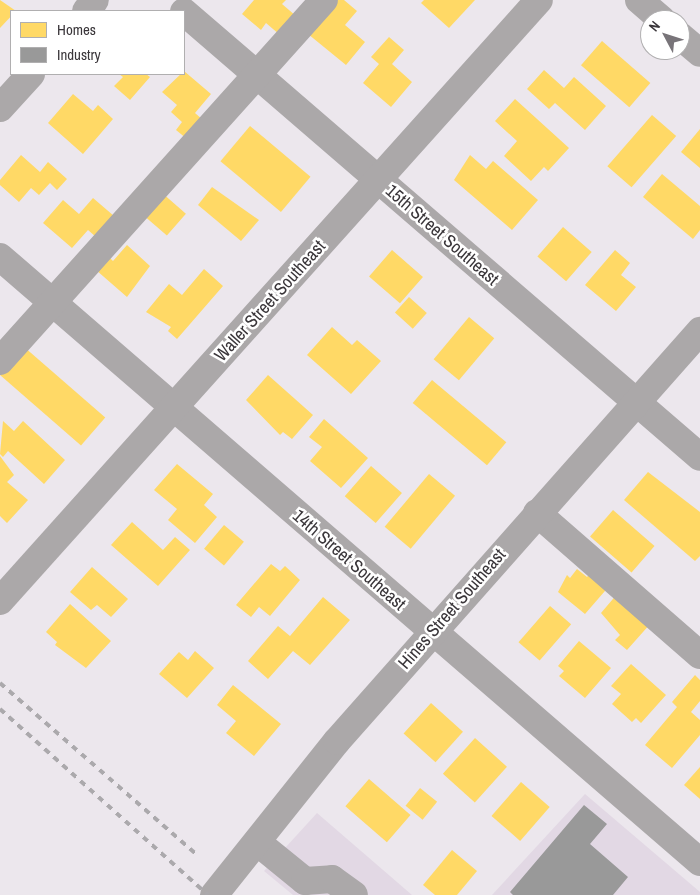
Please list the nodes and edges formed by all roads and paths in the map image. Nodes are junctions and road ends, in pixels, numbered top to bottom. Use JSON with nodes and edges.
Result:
{"nodes":[{"id":1,"x":96,"y":0,"type":"edge"},
{"id":2,"x":170,"y":0,"type":"edge"},
{"id":3,"x":324,"y":0,"type":"edge"},
{"id":4,"x":538,"y":0,"type":"edge"},
{"id":5,"x":639,"y":0,"type":"edge"},
{"id":6,"x":87,"y":10,"type":"edge"},
{"id":7,"x":181,"y":10,"type":"edge"},
{"id":8,"x":650,"y":10,"type":"edge"},
{"id":9,"x":185,"y":14,"type":"edge"},
{"id":10,"x":690,"y":44,"type":"edge"},
{"id":11,"x":700,"y":53,"type":"edge"},
{"id":12,"x":29,"y":75,"type":"edge"},
{"id":13,"x":256,"y":75,"type":"junction"},
{"id":14,"x":0,"y":108,"type":"edge"},
{"id":15,"x":378,"y":180,"type":"junction"},
{"id":16,"x":0,"y":257,"type":"edge"},
{"id":17,"x":52,"y":302,"type":"junction"},
{"id":18,"x":700,"y":331,"type":"edge"},
{"id":19,"x":0,"y":361,"type":"edge"},
{"id":20,"x":637,"y":402,"type":"junction"},
{"id":21,"x":173,"y":407,"type":"junction"},
{"id":22,"x":700,"y":457,"type":"edge"},
{"id":23,"x":537,"y":513,"type":"junction"},
{"id":24,"x":0,"y":601,"type":"edge"},
{"id":25,"x":432,"y":632,"type":"junction"},
{"id":26,"x":700,"y":655,"type":"edge"},
{"id":27,"x":257,"y":842,"type":"junction"},
{"id":28,"x":700,"y":862,"type":"edge"},
{"id":29,"x":214,"y":895,"type":"edge"},
{"id":30,"x":354,"y":895,"type":"edge"}],
"edges":[{"from":1,"to":6,"type":"street"},
{"from":2,"to":7,"type":"street","name":"15th Street Southeast"},
{"from":3,"to":13,"type":"street"},
{"from":4,"to":15,"type":"street","name":"Waller Street Southeast"},
{"from":5,"to":8,"type":"street"},
{"from":9,"to":13,"type":"street","name":"15th Street Southeast"},
{"from":10,"to":11,"type":"street"},
{"from":12,"to":14,"type":"street"},
{"from":13,"to":15,"type":"street","name":"15th Street Southeast"},
{"from":13,"to":17,"type":"street"},
{"from":15,"to":20,"type":"street","name":"15th Street Southeast"},
{"from":15,"to":21,"type":"street","name":"Waller Street Southeast"},
{"from":16,"to":17,"type":"street","name":"14th Street Southeast"},
{"from":17,"to":19,"type":"street"},
{"from":17,"to":21,"type":"street","name":"14th Street Southeast"},
{"from":18,"to":20,"type":"street","name":"Hines Street Southeast"},
{"from":20,"to":22,"type":"street","name":"15th Street Southeast"},
{"from":20,"to":23,"type":"street","name":"Hines Street Southeast"},
{"from":21,"to":24,"type":"street","name":"Waller Street Southeast"},
{"from":21,"to":25,"type":"street","name":"14th Street Southeast"},
{"from":23,"to":25,"type":"street","name":"Hines Street Southeast"},
{"from":23,"to":26,"type":"street"},
{"from":25,"to":27,"type":"street","name":"Hines Street Southeast"},
{"from":25,"to":28,"type":"street","name":"14th Street Southeast"},
{"from":27,"to":29,"type":"street","name":"Hines Street Southeast"},
{"from":27,"to":30,"type":"street"}]}
